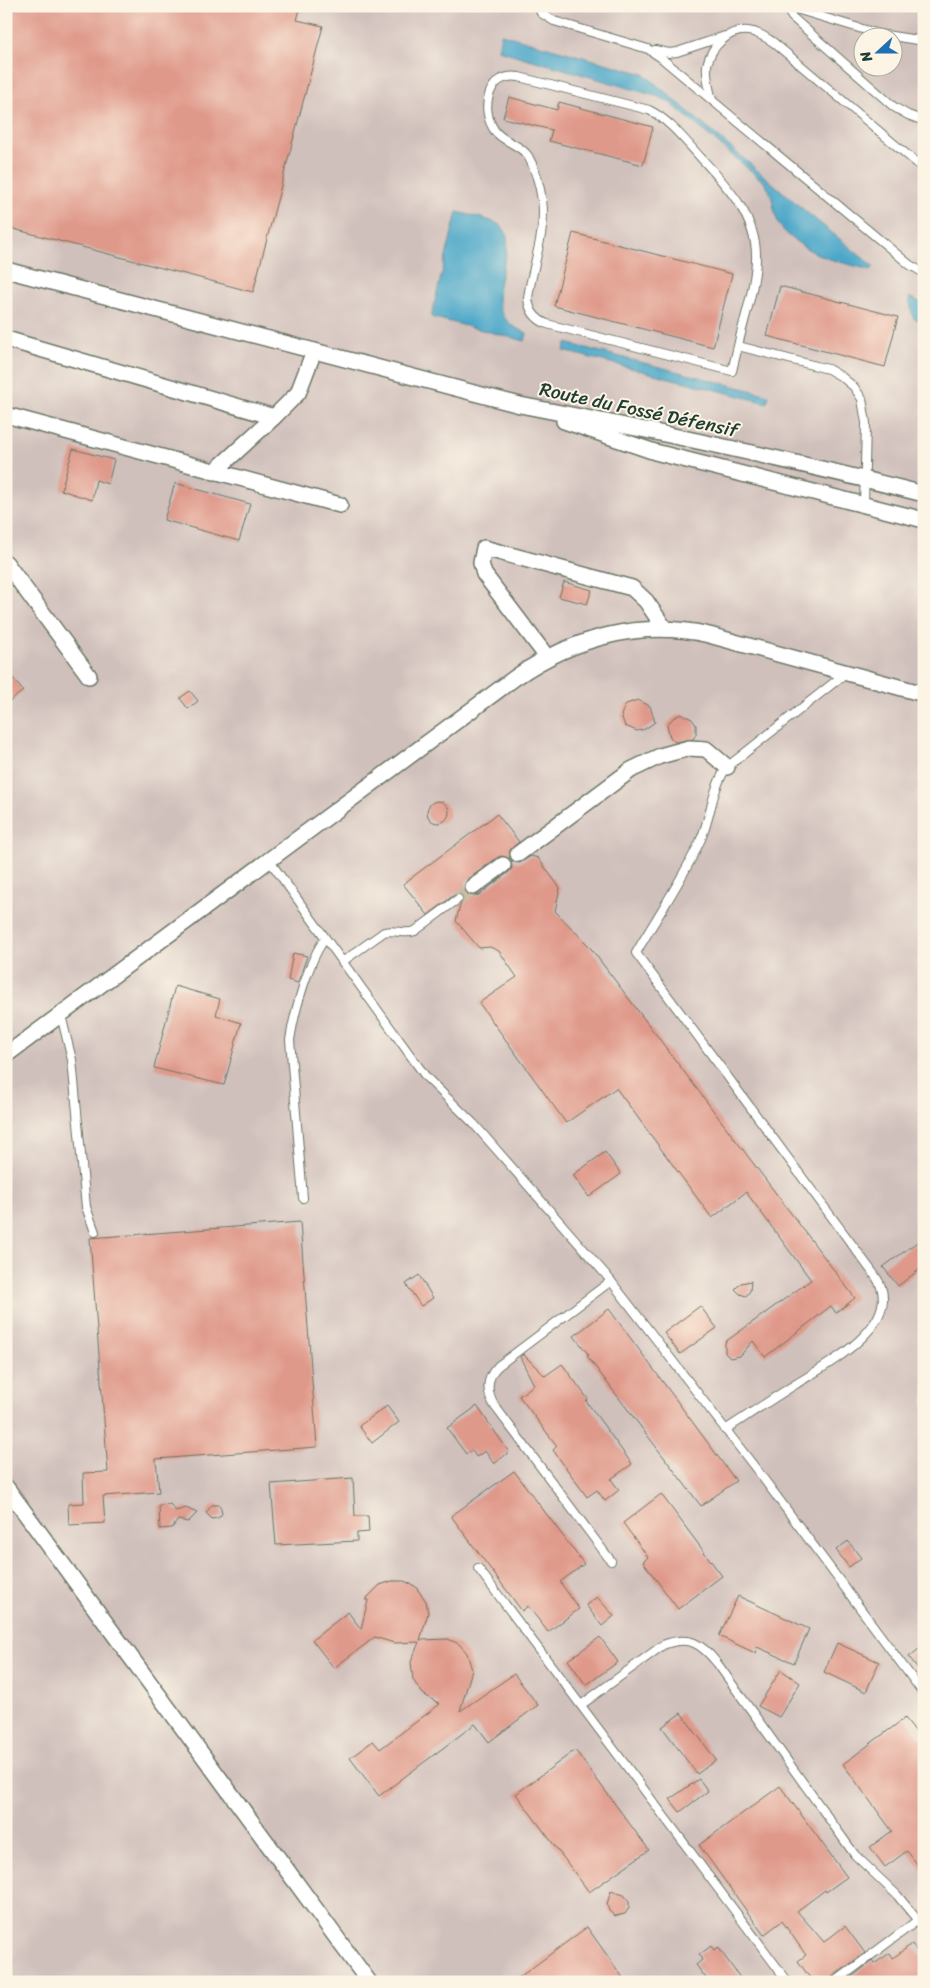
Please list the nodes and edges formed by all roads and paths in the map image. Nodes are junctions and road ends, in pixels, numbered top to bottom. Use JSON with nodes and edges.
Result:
{"nodes":[{"id":1,"x":538,"y":6,"type":"edge"},
{"id":2,"x":785,"y":6,"type":"edge"},
{"id":3,"x":732,"y":33,"type":"junction"},
{"id":4,"x":924,"y":41,"type":"edge"},
{"id":5,"x":648,"y":49,"type":"junction"},
{"id":6,"x":712,"y":100,"type":"junction"},
{"id":7,"x":924,"y":121,"type":"edge"},
{"id":8,"x":924,"y":169,"type":"edge"},
{"id":9,"x":6,"y":270,"type":"edge"},
{"id":10,"x":924,"y":272,"type":"edge"},
{"id":11,"x":6,"y":339,"type":"edge"},
{"id":12,"x":738,"y":346,"type":"junction"},
{"id":13,"x":314,"y":351,"type":"junction"},
{"id":14,"x":520,"y":406,"type":"junction"},
{"id":15,"x":6,"y":415,"type":"edge"},
{"id":16,"x":274,"y":417,"type":"junction"},
{"id":17,"x":214,"y":472,"type":"junction"},
{"id":18,"x":865,"y":480,"type":"junction"},
{"id":19,"x":924,"y":494,"type":"edge"},
{"id":20,"x":340,"y":505,"type":"dead end"},
{"id":21,"x":864,"y":506,"type":"junction"},
{"id":22,"x":924,"y":520,"type":"edge"},
{"id":23,"x":6,"y":563,"type":"edge"},
{"id":24,"x":664,"y":629,"type":"junction"},
{"id":25,"x":547,"y":657,"type":"junction"},
{"id":26,"x":846,"y":673,"type":"junction"},
{"id":27,"x":89,"y":676,"type":"dead end"},
{"id":28,"x":924,"y":694,"type":"edge"},
{"id":29,"x":727,"y":767,"type":"junction"},
{"id":30,"x":518,"y":854,"type":"dead end"},
{"id":31,"x":269,"y":860,"type":"junction"},
{"id":32,"x":503,"y":865,"type":"dead end"},
{"id":33,"x":473,"y":888,"type":"tunnel mouth"},
{"id":34,"x":458,"y":899,"type":"tunnel mouth"},
{"id":35,"x":326,"y":939,"type":"junction"},
{"id":36,"x":342,"y":962,"type":"junction"},
{"id":37,"x":61,"y":1015,"type":"junction"},
{"id":38,"x":6,"y":1055,"type":"edge"},
{"id":39,"x":303,"y":1198,"type":"dead end"},
{"id":40,"x":95,"y":1232,"type":"dead end"},
{"id":41,"x":611,"y":1281,"type":"junction"},
{"id":42,"x":725,"y":1430,"type":"junction"},
{"id":43,"x":6,"y":1487,"type":"edge"},
{"id":44,"x":611,"y":1562,"type":"dead end"},
{"id":45,"x":478,"y":1568,"type":"dead end"},
{"id":46,"x":924,"y":1694,"type":"edge"},
{"id":47,"x":581,"y":1706,"type":"junction"},
{"id":48,"x":918,"y":1920,"type":"junction"},
{"id":49,"x":924,"y":1928,"type":"edge"},
{"id":50,"x":369,"y":1982,"type":"edge"},
{"id":51,"x":788,"y":1982,"type":"edge"},
{"id":52,"x":835,"y":1982,"type":"edge"}],
"edges":[{"from":1,"to":5,"type":"lane"},
{"from":2,"to":4,"type":"lane"},
{"from":2,"to":7,"type":"lane"},
{"from":3,"to":5,"type":"lane"},
{"from":3,"to":6,"type":"lane"},
{"from":3,"to":8,"type":"lane"},
{"from":5,"to":6,"type":"lane"},
{"from":6,"to":10,"type":"lane"},
{"from":9,"to":13,"type":"street"},
{"from":11,"to":16,"type":"street"},
{"from":12,"to":12,"type":"lane"},
{"from":12,"to":18,"type":"lane"},
{"from":13,"to":14,"type":"street"},
{"from":13,"to":16,"type":"street"},
{"from":14,"to":18,"type":"street","name":"Route du Fossé Défensif"},
{"from":14,"to":21,"type":"street","name":"Route du Fossé Défensif"},
{"from":15,"to":17,"type":"street"},
{"from":16,"to":17,"type":"street"},
{"from":17,"to":20,"type":"street"},
{"from":18,"to":19,"type":"street","name":"Route du Fossé Défensif"},
{"from":18,"to":21,"type":"lane"},
{"from":21,"to":22,"type":"street","name":"Route du Fossé Défensif"},
{"from":23,"to":27,"type":"street"},
{"from":24,"to":25,"type":"street"},
{"from":24,"to":25,"type":"street"},
{"from":24,"to":26,"type":"street"},
{"from":25,"to":31,"type":"street"},
{"from":26,"to":28,"type":"street"},
{"from":26,"to":29,"type":"lane"},
{"from":29,"to":30,"type":"street"},
{"from":29,"to":42,"type":"lane"},
{"from":31,"to":35,"type":"lane"},
{"from":31,"to":37,"type":"street"},
{"from":32,"to":33,"type":"street"},
{"from":34,"to":36,"type":"lane"},
{"from":35,"to":36,"type":"lane"},
{"from":35,"to":39,"type":"lane"},
{"from":36,"to":41,"type":"lane"},
{"from":37,"to":38,"type":"street"},
{"from":37,"to":40,"type":"lane"},
{"from":41,"to":42,"type":"lane"},
{"from":41,"to":44,"type":"lane"},
{"from":42,"to":46,"type":"lane"},
{"from":43,"to":50,"type":"street"},
{"from":45,"to":47,"type":"lane"},
{"from":47,"to":48,"type":"lane"},
{"from":47,"to":51,"type":"lane"},
{"from":48,"to":49,"type":"lane"},
{"from":48,"to":52,"type":"lane"}]}
